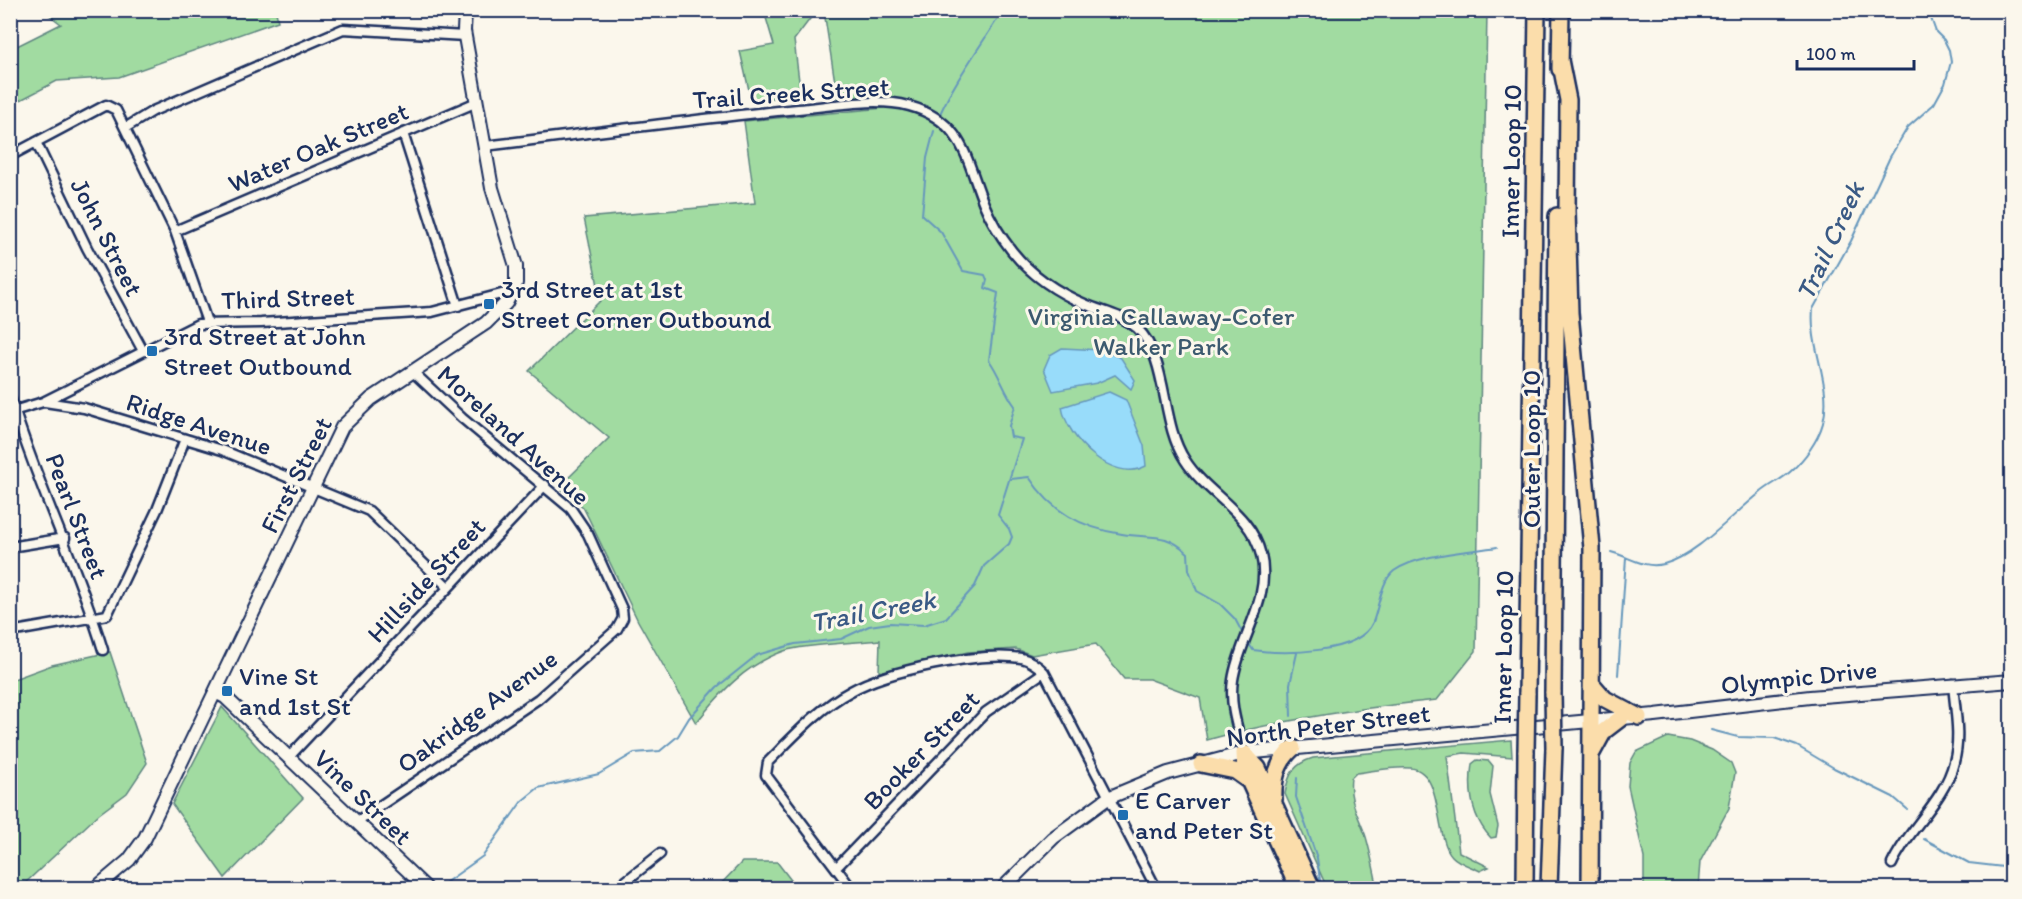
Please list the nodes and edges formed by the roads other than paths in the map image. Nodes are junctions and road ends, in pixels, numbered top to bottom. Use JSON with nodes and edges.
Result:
{"nodes":[{"id":1,"x":465,"y":10,"type":"edge"},
{"id":2,"x":1537,"y":10,"type":"edge"},
{"id":3,"x":1561,"y":10,"type":"edge"},
{"id":4,"x":464,"y":33,"type":"junction"},
{"id":5,"x":1560,"y":60,"type":"junction"},
{"id":6,"x":477,"y":102,"type":"junction"},
{"id":7,"x":125,"y":128,"type":"junction"},
{"id":8,"x":403,"y":133,"type":"junction"},
{"id":9,"x":36,"y":142,"type":"junction"},
{"id":10,"x":485,"y":146,"type":"junction"},
{"id":11,"x":10,"y":156,"type":"edge"},
{"id":12,"x":175,"y":231,"type":"junction"},
{"id":13,"x":513,"y":291,"type":"junction"},
{"id":14,"x":458,"y":306,"type":"junction"},
{"id":15,"x":207,"y":322,"type":"junction"},
{"id":16,"x":143,"y":351,"type":"junction"},
{"id":17,"x":413,"y":372,"type":"junction"},
{"id":18,"x":10,"y":396,"type":"edge"},
{"id":19,"x":43,"y":402,"type":"junction"},
{"id":20,"x":13,"y":411,"type":"edge"},
{"id":21,"x":185,"y":439,"type":"junction"},
{"id":22,"x":545,"y":485,"type":"junction"},
{"id":23,"x":313,"y":486,"type":"junction"},
{"id":24,"x":65,"y":538,"type":"junction"},
{"id":25,"x":10,"y":548,"type":"edge"},
{"id":26,"x":448,"y":587,"type":"junction"},
{"id":27,"x":93,"y":619,"type":"junction"},
{"id":28,"x":618,"y":629,"type":"joint"},
{"id":29,"x":10,"y":632,"type":"edge"},
{"id":30,"x":103,"y":650,"type":"dead end"},
{"id":31,"x":1044,"y":672,"type":"junction"},
{"id":32,"x":2012,"y":681,"type":"edge"},
{"id":33,"x":1592,"y":684,"type":"junction"},
{"id":34,"x":1953,"y":684,"type":"junction"},
{"id":35,"x":215,"y":692,"type":"junction"},
{"id":36,"x":1639,"y":717,"type":"junction"},
{"id":37,"x":1621,"y":718,"type":"junction"},
{"id":38,"x":1591,"y":721,"type":"junction"},
{"id":39,"x":1293,"y":748,"type":"junction"},
{"id":40,"x":1244,"y":753,"type":"junction"},
{"id":41,"x":1592,"y":753,"type":"junction"},
{"id":42,"x":289,"y":757,"type":"junction"},
{"id":43,"x":1201,"y":764,"type":"junction"},
{"id":44,"x":1249,"y":781,"type":"junction"},
{"id":45,"x":1108,"y":798,"type":"junction"},
{"id":46,"x":1275,"y":806,"type":"junction"},
{"id":47,"x":356,"y":822,"type":"junction"},
{"id":48,"x":1525,"y":832,"type":"junction"},
{"id":49,"x":660,"y":854,"type":"dead end"},
{"id":50,"x":1892,"y":864,"type":"dead end"},
{"id":51,"x":836,"y":868,"type":"junction"},
{"id":52,"x":96,"y":888,"type":"edge"},
{"id":53,"x":426,"y":888,"type":"edge"},
{"id":54,"x":617,"y":888,"type":"edge"},
{"id":55,"x":851,"y":888,"type":"edge"},
{"id":56,"x":1003,"y":888,"type":"edge"},
{"id":57,"x":1156,"y":888,"type":"edge"},
{"id":58,"x":1298,"y":888,"type":"edge"},
{"id":59,"x":1312,"y":888,"type":"edge"},
{"id":60,"x":1514,"y":888,"type":"edge"},
{"id":61,"x":1525,"y":888,"type":"edge"},
{"id":62,"x":1550,"y":888,"type":"edge"},
{"id":63,"x":1590,"y":888,"type":"edge"}],
"edges":[{"from":1,"to":4,"type":"street","bridge":true},
{"from":2,"to":48,"type":"highway","name":"Inner Loop 10","bridge":true},
{"from":3,"to":5,"type":"highway","name":"Outer Loop 10"},
{"from":4,"to":6,"type":"street"},
{"from":4,"to":7,"type":"street"},
{"from":5,"to":33,"type":"highway"},
{"from":5,"to":62,"type":"highway","name":"Outer Loop 10","bridge":true},
{"from":6,"to":8,"type":"street","name":"Water Oak Street"},
{"from":6,"to":10,"type":"street"},
{"from":7,"to":9,"type":"street"},
{"from":7,"to":12,"type":"street"},
{"from":8,"to":12,"type":"street","name":"Water Oak Street"},
{"from":8,"to":14,"type":"street"},
{"from":9,"to":11,"type":"street"},
{"from":9,"to":16,"type":"street","name":"John Street"},
{"from":10,"to":13,"type":"street"},
{"from":10,"to":40,"type":"street","name":"Trail Creek Street"},
{"from":12,"to":15,"type":"street"},
{"from":13,"to":14,"type":"street","name":"Third Street"},
{"from":13,"to":17,"type":"street","name":"First Street"},
{"from":14,"to":15,"type":"street","name":"Third Street"},
{"from":15,"to":16,"type":"street","name":"Third Street"},
{"from":16,"to":19,"type":"street","name":"Third Street"},
{"from":17,"to":22,"type":"street","name":"Moreland Avenue"},
{"from":17,"to":23,"type":"street","name":"First Street"},
{"from":18,"to":20,"type":"street","name":"Pearl Street"},
{"from":19,"to":20,"type":"street","name":"Third Street"},
{"from":19,"to":21,"type":"street","name":"Ridge Avenue"},
{"from":20,"to":24,"type":"street","name":"Pearl Street"},
{"from":21,"to":23,"type":"street","name":"Ridge Avenue"},
{"from":21,"to":27,"type":"street"},
{"from":22,"to":26,"type":"street","name":"Hillside Street"},
{"from":22,"to":28,"type":"street","name":"Moreland Avenue"},
{"from":23,"to":26,"type":"street","name":"Ridge Avenue"},
{"from":23,"to":35,"type":"street","name":"First Street"},
{"from":24,"to":25,"type":"street"},
{"from":24,"to":27,"type":"street","name":"Pearl Street"},
{"from":26,"to":42,"type":"street","name":"Hillside Street"},
{"from":27,"to":29,"type":"street"},
{"from":27,"to":30,"type":"street","name":"Pearl Street"},
{"from":28,"to":47,"type":"street","name":"Oakridge Avenue"},
{"from":31,"to":45,"type":"street"},
{"from":31,"to":51,"type":"street","name":"Booker Street"},
{"from":31,"to":51,"type":"street"},
{"from":32,"to":34,"type":"street","name":"Olympic Drive"},
{"from":33,"to":36,"type":"highway"},
{"from":33,"to":38,"type":"highway"},
{"from":34,"to":36,"type":"street","name":"Olympic Drive"},
{"from":34,"to":50,"type":"street"},
{"from":35,"to":42,"type":"street","name":"Vine Street"},
{"from":35,"to":52,"type":"street","name":"First Street"},
{"from":36,"to":37,"type":"street","name":"Olympic Drive"},
{"from":37,"to":38,"type":"street","name":"Olympic Drive"},
{"from":37,"to":41,"type":"highway"},
{"from":38,"to":39,"type":"street","name":"North Peter Street"},
{"from":38,"to":41,"type":"highway"},
{"from":39,"to":40,"type":"street","name":"North Peter Street"},
{"from":39,"to":46,"type":"highway"},
{"from":40,"to":43,"type":"street","name":"North Peter Street"},
{"from":40,"to":44,"type":"highway"},
{"from":40,"to":46,"type":"highway"},
{"from":41,"to":63,"type":"highway"},
{"from":42,"to":47,"type":"street","name":"Vine Street"},
{"from":43,"to":44,"type":"highway"},
{"from":43,"to":45,"type":"street","name":"North Peter Street"},
{"from":44,"to":58,"type":"highway"},
{"from":45,"to":56,"type":"street","name":"North Peter Street"},
{"from":45,"to":57,"type":"street"},
{"from":46,"to":59,"type":"highway"},
{"from":47,"to":53,"type":"street","name":"Vine Street"},
{"from":48,"to":60,"type":"highway"},
{"from":48,"to":61,"type":"highway","name":"Inner Loop 10"},
{"from":49,"to":54,"type":"street"},
{"from":51,"to":55,"type":"street"}]}
